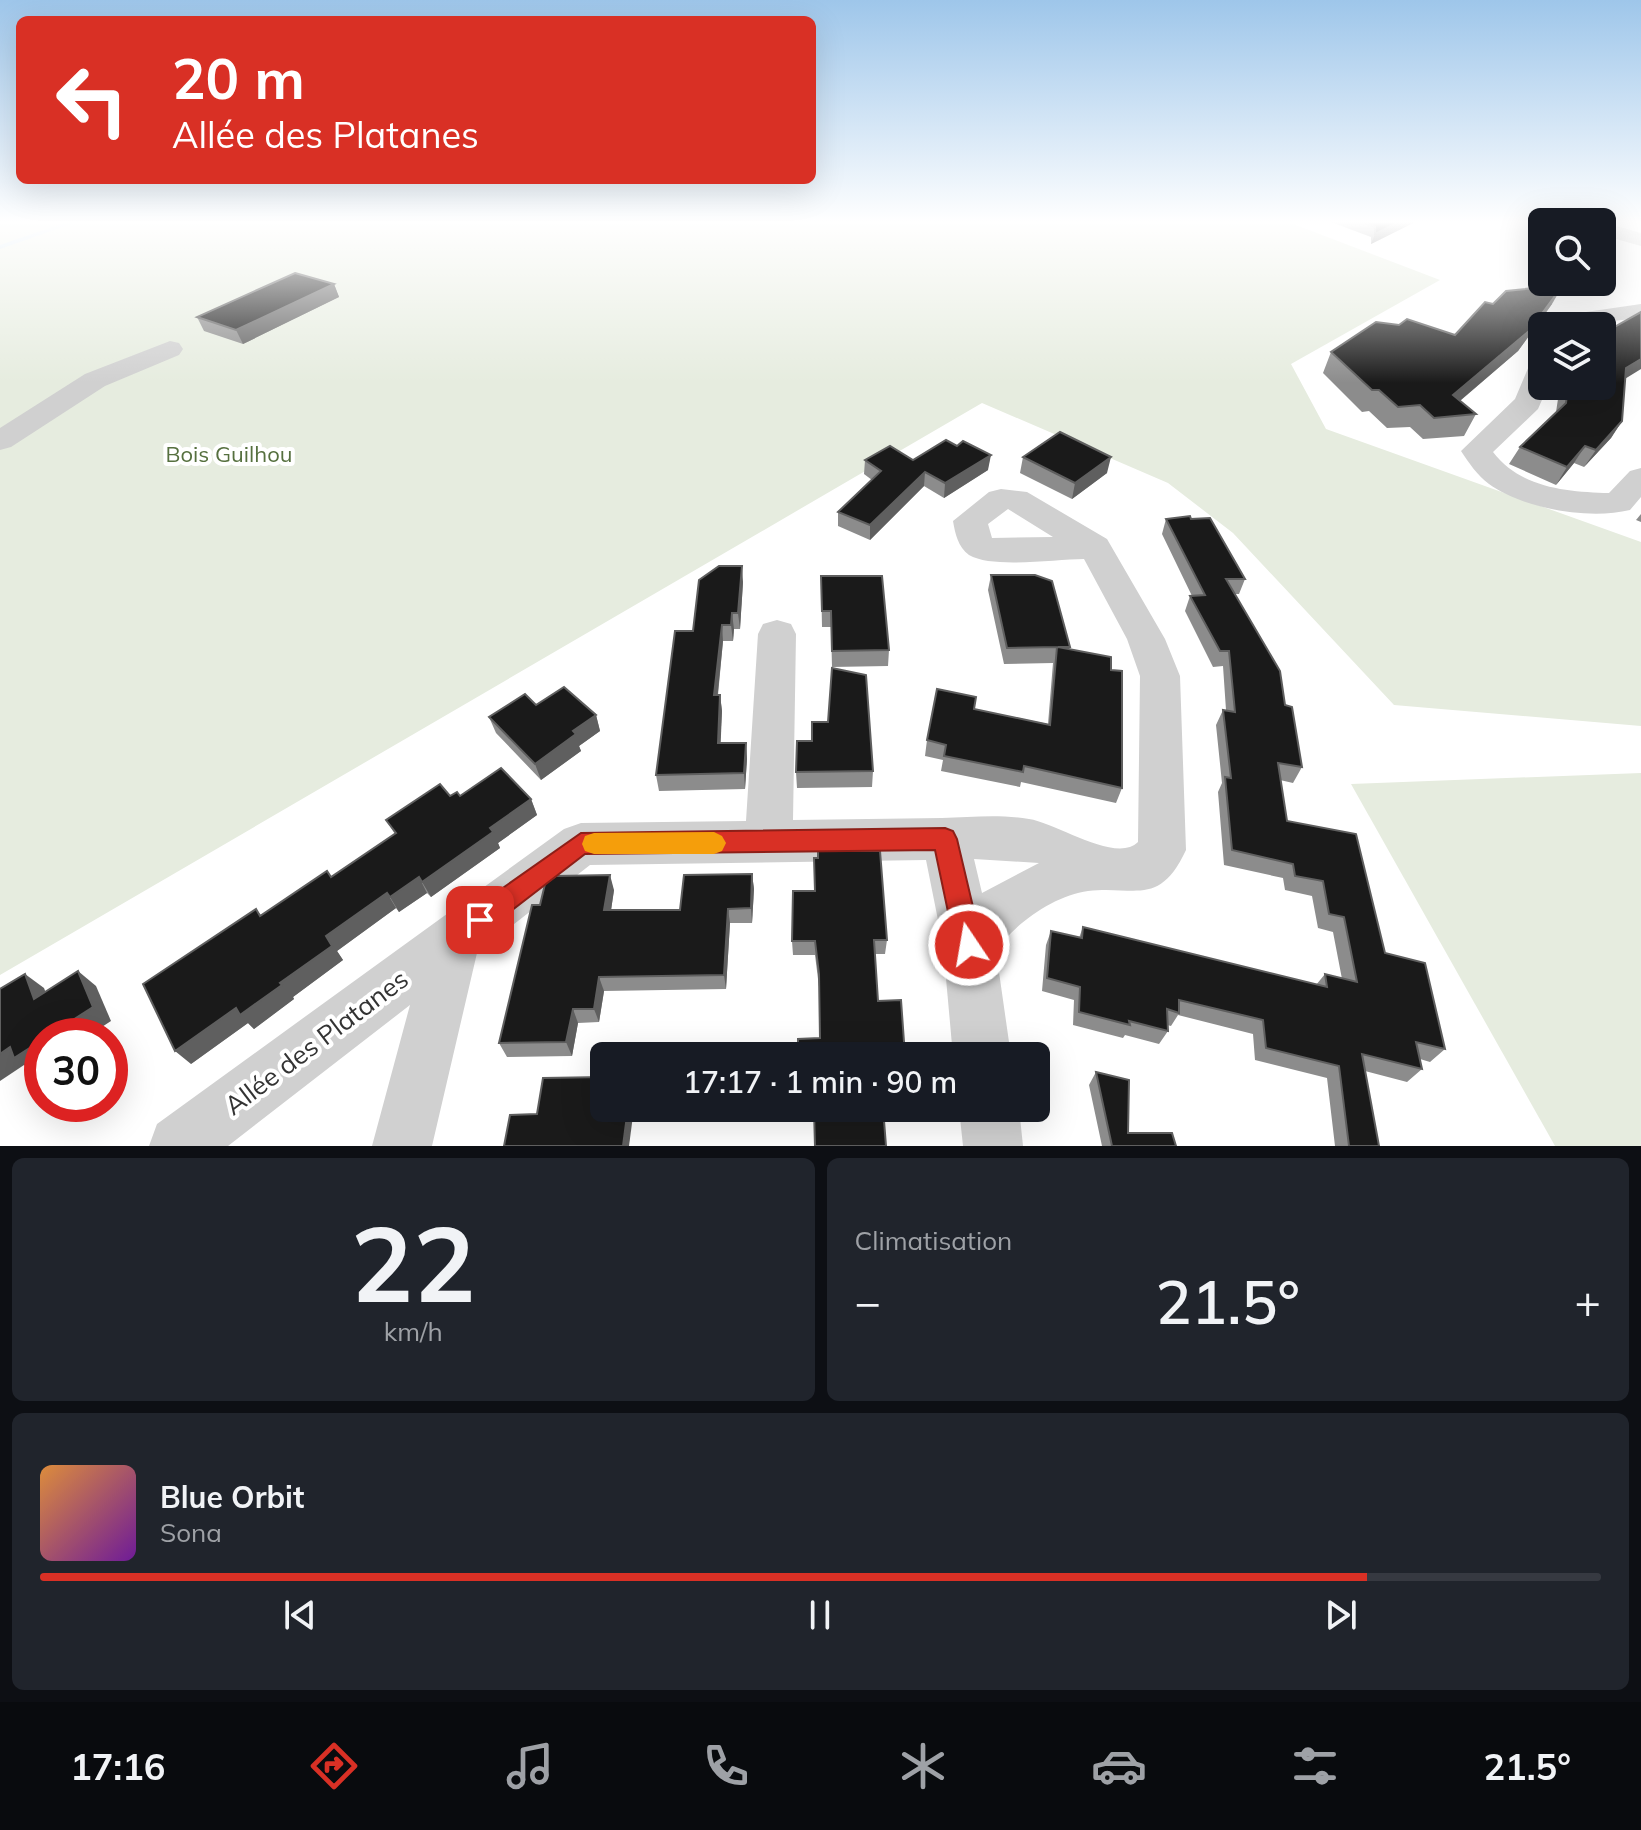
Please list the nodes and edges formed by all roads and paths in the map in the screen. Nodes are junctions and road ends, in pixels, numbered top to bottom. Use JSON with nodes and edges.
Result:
{"nodes":[{"id":1,"x":1641,"y":311,"type":"edge"},
{"id":2,"x":1616,"y":314,"type":"edge"},
{"id":3,"x":170,"y":349,"type":"dead end"},
{"id":4,"x":1529,"y":400,"type":"edge"},
{"id":5,"x":0,"y":441,"type":"edge"},
{"id":6,"x":1641,"y":478,"type":"edge"},
{"id":7,"x":1095,"y":547,"type":"dead end"},
{"id":8,"x":777,"y":634,"type":"dead end"},
{"id":9,"x":945,"y":839,"type":"junction"},
{"id":10,"x":769,"y":843,"type":"junction"},
{"id":11,"x":1086,"y":869,"type":"junction"},
{"id":12,"x":454,"y":939,"type":"junction"},
{"id":13,"x":969,"y":945,"type":"junction"},
{"id":14,"x":980,"y":1042,"type":"edge"},
{"id":15,"x":990,"y":1122,"type":"edge"},
{"id":16,"x":179,"y":1146,"type":"edge"},
{"id":17,"x":402,"y":1146,"type":"edge"},
{"id":18,"x":993,"y":1146,"type":"edge"}],
"edges":[{"from":1,"to":2,"type":"street"},
{"from":3,"to":5,"type":"street"},
{"from":4,"to":6,"type":"street"},
{"from":7,"to":11,"type":"street"},
{"from":8,"to":10,"type":"street"},
{"from":9,"to":10,"type":"street","name":"Allée des Platanes"},
{"from":9,"to":11,"type":"street","name":"Allée des Platanes"},
{"from":9,"to":13,"type":"street"},
{"from":10,"to":12,"type":"street","name":"Allée des Platanes"},
{"from":11,"to":13,"type":"street"},
{"from":12,"to":16,"type":"street","name":"Allée des Platanes"},
{"from":12,"to":17,"type":"street","name":"Allée des Platanes"},
{"from":13,"to":14,"type":"street"},
{"from":15,"to":18,"type":"street"}]}
